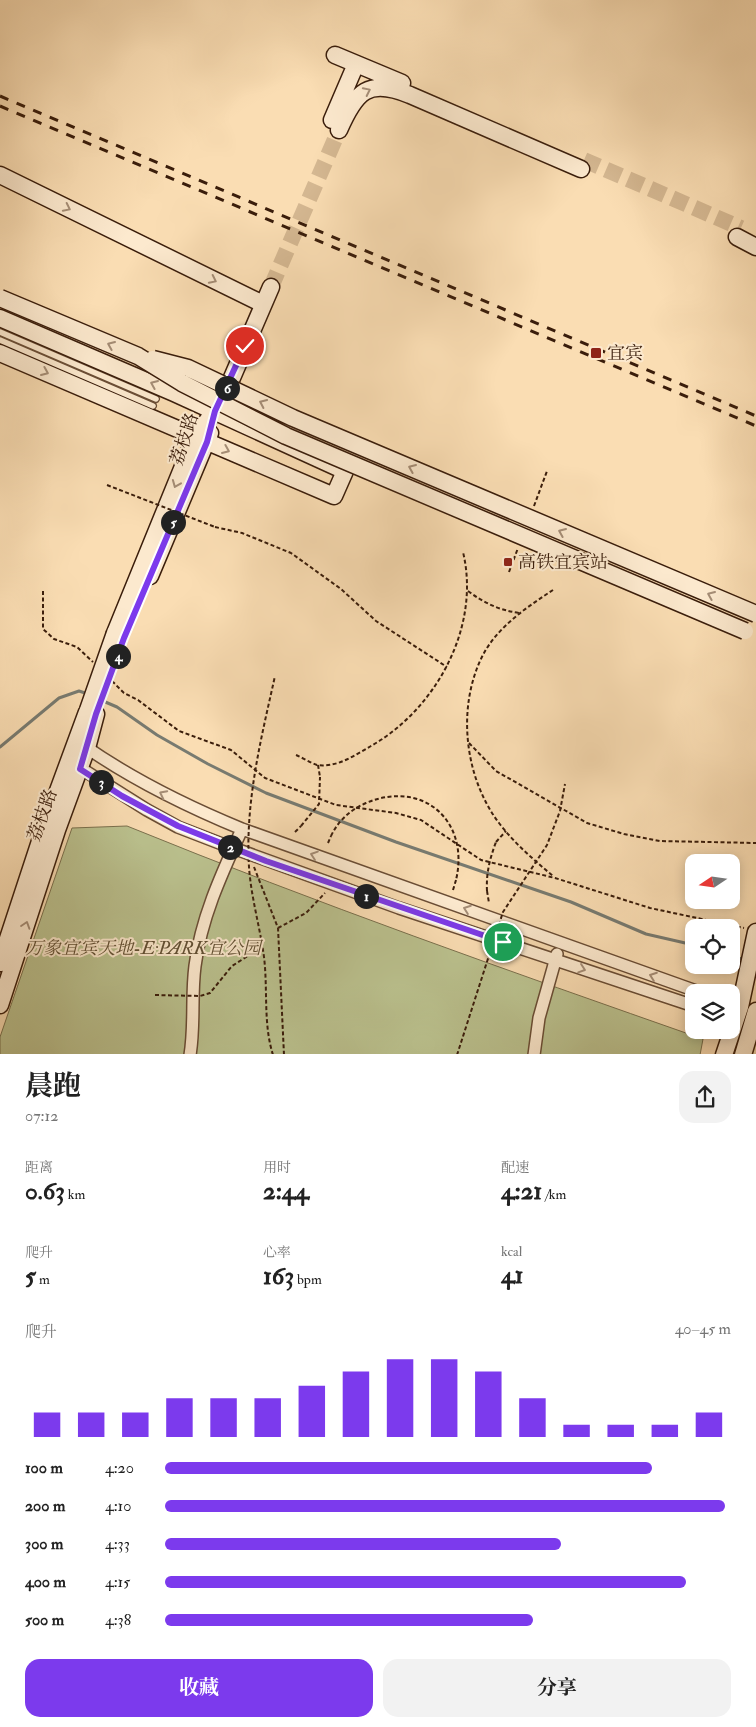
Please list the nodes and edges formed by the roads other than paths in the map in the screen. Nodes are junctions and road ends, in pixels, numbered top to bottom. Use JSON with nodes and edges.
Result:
{"nodes":[{"id":1,"x":335,"y":55,"type":"dead end"},
{"id":2,"x":356,"y":64,"type":"junction"},
{"id":3,"x":0,"y":175,"type":"edge"},
{"id":4,"x":756,"y":237,"type":"edge"},
{"id":5,"x":756,"y":247,"type":"edge"},
{"id":6,"x":267,"y":284,"type":"tunnel mouth"},
{"id":7,"x":0,"y":298,"type":"edge"},
{"id":8,"x":259,"y":302,"type":"junction"},
{"id":9,"x":0,"y":318,"type":"edge"},
{"id":10,"x":0,"y":332,"type":"edge"},
{"id":11,"x":0,"y":340,"type":"edge"},
{"id":12,"x":0,"y":353,"type":"edge"},
{"id":13,"x":138,"y":356,"type":"junction"},
{"id":14,"x":156,"y":399,"type":"dead end"},
{"id":15,"x":219,"y":404,"type":"junction"},
{"id":16,"x":153,"y":406,"type":"dead end"},
{"id":17,"x":201,"y":440,"type":"junction"},
{"id":18,"x":756,"y":614,"type":"edge"},
{"id":19,"x":756,"y":631,"type":"edge"},
{"id":20,"x":756,"y":635,"type":"edge"},
{"id":21,"x":82,"y":744,"type":"junction"},
{"id":22,"x":74,"y":764,"type":"junction"},
{"id":23,"x":242,"y":829,"type":"junction"},
{"id":24,"x":234,"y":848,"type":"junction"},
{"id":25,"x":751,"y":930,"type":"edge"},
{"id":26,"x":560,"y":942,"type":"junction"},
{"id":27,"x":555,"y":960,"type":"junction"},
{"id":28,"x":0,"y":963,"type":"edge"},
{"id":29,"x":685,"y":987,"type":"edge"},
{"id":30,"x":685,"y":1003,"type":"edge"},
{"id":31,"x":0,"y":1005,"type":"edge"},
{"id":32,"x":746,"y":1016,"type":"edge"},
{"id":33,"x":190,"y":1054,"type":"edge"},
{"id":34,"x":534,"y":1054,"type":"edge"},
{"id":35,"x":724,"y":1054,"type":"edge"},
{"id":36,"x":743,"y":1054,"type":"edge"}],
"edges":[{"from":1,"to":2,"type":"street"},
{"from":2,"to":2,"type":"street","one_way":true},
{"from":3,"to":8,"type":"street","one_way":true},
{"from":4,"to":5,"type":"street"},
{"from":6,"to":8,"type":"street","name":"荔枝路"},
{"from":13,"to":7,"type":"street","one_way":true,"bridge":true},
{"from":8,"to":15,"type":"street","name":"荔枝路"},
{"from":15,"to":9,"type":"street","one_way":true},
{"from":10,"to":14,"type":"lane"},
{"from":11,"to":16,"type":"lane"},
{"from":12,"to":17,"type":"street","one_way":true},
{"from":18,"to":13,"type":"street","one_way":true,"bridge":true},
{"from":13,"to":20,"type":"street","bridge":true},
{"from":15,"to":17,"type":"street","name":"荔枝路"},
{"from":17,"to":15,"type":"street","one_way":true},
{"from":15,"to":19,"type":"street"},
{"from":17,"to":21,"type":"street","name":"荔枝路"},
{"from":21,"to":22,"type":"street","name":"荔枝路"},
{"from":23,"to":21,"type":"street","one_way":true},
{"from":22,"to":24,"type":"street"},
{"from":22,"to":28,"type":"street","name":"荔枝路"},
{"from":31,"to":22,"type":"street","name":"荔枝路","one_way":true},
{"from":23,"to":24,"type":"street"},
{"from":26,"to":23,"type":"street","one_way":true},
{"from":24,"to":27,"type":"street"},
{"from":24,"to":33,"type":"street"},
{"from":25,"to":32,"type":"street"},
{"from":26,"to":27,"type":"street"},
{"from":29,"to":26,"type":"street","one_way":true},
{"from":27,"to":30,"type":"street","one_way":true},
{"from":27,"to":34,"type":"street"},
{"from":32,"to":35,"type":"street"},
{"from":32,"to":36,"type":"street"}]}
